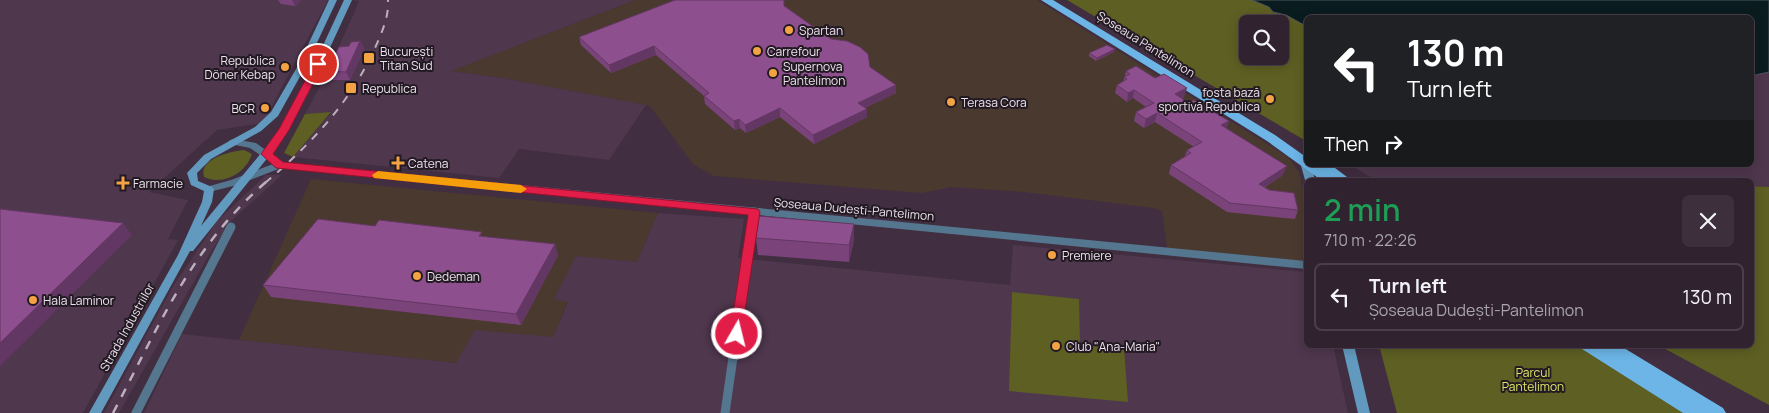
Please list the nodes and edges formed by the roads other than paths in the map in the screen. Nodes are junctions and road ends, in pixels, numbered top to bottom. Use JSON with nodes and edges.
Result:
{"nodes":[{"id":1,"x":333,"y":0,"type":"edge"},
{"id":2,"x":348,"y":0,"type":"edge"},
{"id":3,"x":1046,"y":0,"type":"edge"},
{"id":4,"x":1055,"y":0,"type":"edge"},
{"id":5,"x":232,"y":142,"type":"junction"},
{"id":6,"x":267,"y":154,"type":"junction"},
{"id":7,"x":1304,"y":158,"type":"edge"},
{"id":8,"x":1304,"y":158,"type":"edge"},
{"id":9,"x":280,"y":166,"type":"junction"},
{"id":10,"x":1314,"y":167,"type":"edge"},
{"id":11,"x":1326,"y":167,"type":"edge"},
{"id":12,"x":248,"y":177,"type":"junction"},
{"id":13,"x":1327,"y":178,"type":"edge"},
{"id":14,"x":1342,"y":178,"type":"edge"},
{"id":15,"x":209,"y":189,"type":"junction"},
{"id":16,"x":754,"y":212,"type":"junction"},
{"id":17,"x":231,"y":227,"type":"dead end"},
{"id":18,"x":183,"y":255,"type":"junction"},
{"id":19,"x":1304,"y":264,"type":"edge"},
{"id":20,"x":1349,"y":348,"type":"edge"},
{"id":21,"x":1591,"y":348,"type":"edge"},
{"id":22,"x":1612,"y":348,"type":"edge"},
{"id":23,"x":95,"y":413,"type":"edge"},
{"id":24,"x":136,"y":413,"type":"edge"},
{"id":25,"x":725,"y":413,"type":"edge"},
{"id":26,"x":1364,"y":413,"type":"edge"},
{"id":27,"x":1696,"y":413,"type":"edge"},
{"id":28,"x":1718,"y":413,"type":"edge"}],
"edges":[{"from":1,"to":5,"type":"main road"},
{"from":2,"to":6,"type":"main road","name":"Strada Industriilor"},
{"from":3,"to":7,"type":"main road","name":"Șoseaua Pantelimon"},
{"from":4,"to":8,"type":"main road","name":"Șoseaua Pantelimon"},
{"from":5,"to":6,"type":"street"},
{"from":5,"to":15,"type":"main road"},
{"from":6,"to":9,"type":"street"},
{"from":6,"to":12,"type":"main road","name":"Strada Industriilor"},
{"from":9,"to":12,"type":"street","name":"Șoseaua Dudești-Pantelimon"},
{"from":9,"to":16,"type":"street","name":"Șoseaua Dudești-Pantelimon"},
{"from":10,"to":13,"type":"main road","name":"Șoseaua Pantelimon"},
{"from":11,"to":14,"type":"main road"},
{"from":12,"to":15,"type":"street","name":"Șoseaua Dudești-Pantelimon"},
{"from":12,"to":18,"type":"main road","name":"Strada Industriilor"},
{"from":15,"to":18,"type":"main road","name":"Strada Industriilor"},
{"from":16,"to":19,"type":"street","name":"Șoseaua Dudești-Pantelimon"},
{"from":16,"to":25,"type":"street"},
{"from":17,"to":24,"type":"street"},
{"from":18,"to":23,"type":"main road","name":"Strada Industriilor"},
{"from":20,"to":26,"type":"main road"},
{"from":21,"to":27,"type":"main road"},
{"from":22,"to":28,"type":"main road"}]}
